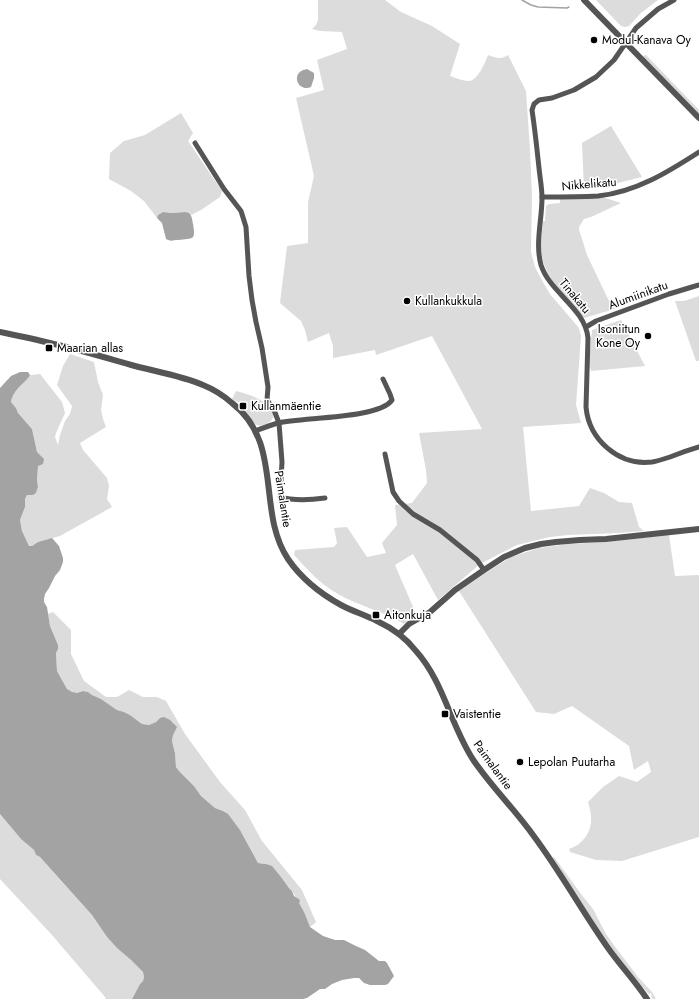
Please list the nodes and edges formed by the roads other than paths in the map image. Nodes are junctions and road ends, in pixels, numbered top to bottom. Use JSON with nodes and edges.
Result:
{"nodes":[{"id":1,"x":584,"y":0,"type":"edge"},
{"id":2,"x":674,"y":0,"type":"edge"},
{"id":3,"x":626,"y":43,"type":"junction"},
{"id":4,"x":699,"y":118,"type":"edge"},
{"id":5,"x":195,"y":143,"type":"dead end"},
{"id":6,"x":699,"y":152,"type":"edge"},
{"id":7,"x":542,"y":197,"type":"junction"},
{"id":8,"x":699,"y":285,"type":"edge"},
{"id":9,"x":586,"y":327,"type":"junction"},
{"id":10,"x":0,"y":332,"type":"edge"},
{"id":11,"x":383,"y":379,"type":"dead end"},
{"id":12,"x":279,"y":423,"type":"junction"},
{"id":13,"x":255,"y":431,"type":"junction"},
{"id":14,"x":699,"y":447,"type":"edge"},
{"id":15,"x":386,"y":454,"type":"dead end"},
{"id":16,"x":325,"y":498,"type":"dead end"},
{"id":17,"x":699,"y":529,"type":"edge"},
{"id":18,"x":484,"y":570,"type":"junction"},
{"id":19,"x":399,"y":634,"type":"junction"},
{"id":20,"x":647,"y":999,"type":"edge"}],
"edges":[{"from":1,"to":3,"type":"street"},
{"from":2,"to":3,"type":"street"},
{"from":3,"to":4,"type":"street"},
{"from":3,"to":7,"type":"street","name":"Tinakatu"},
{"from":5,"to":12,"type":"street"},
{"from":6,"to":7,"type":"street","name":"Nikkelikatu"},
{"from":7,"to":9,"type":"street","name":"Tinakatu"},
{"from":8,"to":9,"type":"street","name":"Alumiinikatu"},
{"from":9,"to":14,"type":"street","name":"Tinakatu"},
{"from":10,"to":13,"type":"street","name":"Paimalantie"},
{"from":11,"to":12,"type":"street"},
{"from":12,"to":13,"type":"street"},
{"from":12,"to":16,"type":"street"},
{"from":13,"to":19,"type":"street","name":"Paimalantie"},
{"from":15,"to":18,"type":"street"},
{"from":17,"to":18,"type":"street"},
{"from":18,"to":19,"type":"street"},
{"from":19,"to":20,"type":"street","name":"Paimalantie"}]}
